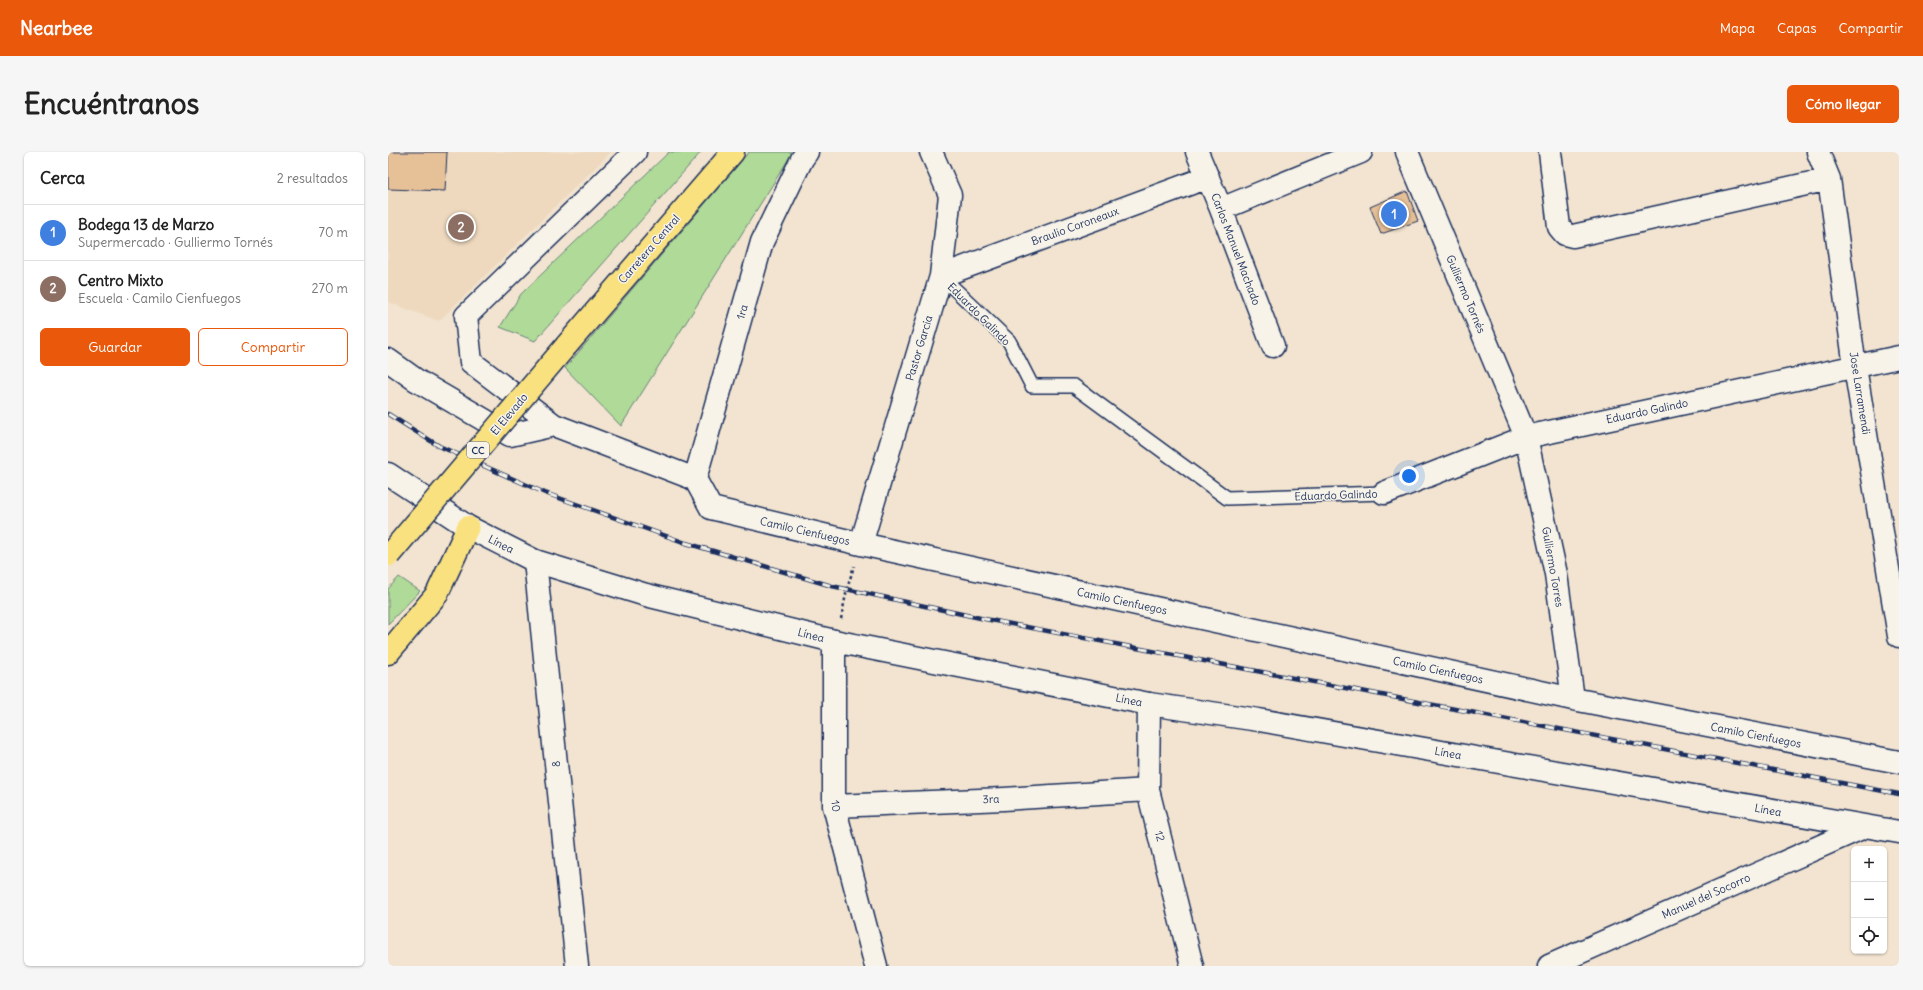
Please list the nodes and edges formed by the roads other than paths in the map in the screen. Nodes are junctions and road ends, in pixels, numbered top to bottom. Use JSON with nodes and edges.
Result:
{"nodes":[{"id":1,"x":635,"y":152,"type":"edge"},
{"id":2,"x":733,"y":152,"type":"edge"},
{"id":3,"x":807,"y":152,"type":"edge"},
{"id":4,"x":931,"y":152,"type":"edge"},
{"id":5,"x":1197,"y":152,"type":"edge"},
{"id":6,"x":1361,"y":152,"type":"edge"},
{"id":7,"x":1406,"y":152,"type":"edge"},
{"id":8,"x":1550,"y":152,"type":"edge"},
{"id":9,"x":1818,"y":152,"type":"edge"},
{"id":10,"x":1208,"y":177,"type":"junction"},
{"id":11,"x":1829,"y":179,"type":"junction"},
{"id":12,"x":1221,"y":209,"type":"junction"},
{"id":13,"x":941,"y":276,"type":"junction"},
{"id":14,"x":566,"y":346,"type":"joint"},
{"id":15,"x":1273,"y":346,"type":"dead end"},
{"id":16,"x":1899,"y":357,"type":"edge"},
{"id":17,"x":388,"y":360,"type":"edge"},
{"id":18,"x":1855,"y":368,"type":"junction"},
{"id":19,"x":554,"y":425,"type":"junction"},
{"id":20,"x":1526,"y":437,"type":"junction"},
{"id":21,"x":388,"y":474,"type":"edge"},
{"id":22,"x":695,"y":479,"type":"junction"},
{"id":23,"x":1384,"y":493,"type":"joint"},
{"id":24,"x":468,"y":527,"type":"junction"},
{"id":25,"x":860,"y":544,"type":"junction"},
{"id":26,"x":1893,"y":552,"type":"edge"},
{"id":27,"x":389,"y":556,"type":"edge"},
{"id":28,"x":535,"y":561,"type":"junction"},
{"id":29,"x":1899,"y":636,"type":"edge"},
{"id":30,"x":834,"y":641,"type":"junction"},
{"id":31,"x":388,"y":653,"type":"edge"},
{"id":32,"x":1573,"y":699,"type":"junction"},
{"id":33,"x":1149,"y":704,"type":"junction"},
{"id":34,"x":1899,"y":762,"type":"edge"},
{"id":35,"x":1148,"y":790,"type":"junction"},
{"id":36,"x":834,"y":806,"type":"junction"},
{"id":37,"x":1864,"y":827,"type":"junction"},
{"id":38,"x":1899,"y":832,"type":"edge"},
{"id":39,"x":577,"y":966,"type":"edge"},
{"id":40,"x":876,"y":966,"type":"edge"},
{"id":41,"x":1192,"y":966,"type":"edge"},
{"id":42,"x":1549,"y":966,"type":"edge"}],
"edges":[{"from":1,"to":19,"type":"street"},
{"from":2,"to":14,"type":"highway","name":"Carretera Central","number":"CC"},
{"from":3,"to":22,"type":"street","name":"1ra"},
{"from":4,"to":13,"type":"street","name":"Pastor García"},
{"from":5,"to":10,"type":"street","name":"Carlos Manuel Machado"},
{"from":6,"to":12,"type":"street"},
{"from":7,"to":20,"type":"street","name":"Gulliermo Tornés"},
{"from":8,"to":11,"type":"street"},
{"from":9,"to":11,"type":"street","name":"Jose Larramendi"},
{"from":10,"to":12,"type":"street","name":"Carlos Manuel Machado"},
{"from":10,"to":13,"type":"street","name":"Braulio Coroneaux"},
{"from":11,"to":18,"type":"street","name":"Jose Larramendi"},
{"from":12,"to":15,"type":"street","name":"Carlos Manuel Machado"},
{"from":13,"to":23,"type":"lane","name":"Eduardo Galindo"},
{"from":13,"to":25,"type":"street","name":"Pastor García"},
{"from":14,"to":27,"type":"highway","name":"El Elevado","number":"CC","bridge":true},
{"from":16,"to":18,"type":"street","name":"Eduardo Galindo"},
{"from":17,"to":19,"type":"street"},
{"from":18,"to":20,"type":"street","name":"Eduardo Galindo"},
{"from":18,"to":26,"type":"street","name":"Jose Larramendi"},
{"from":19,"to":22,"type":"street"},
{"from":20,"to":23,"type":"street","name":"Eduardo Galindo"},
{"from":20,"to":32,"type":"street","name":"Gulliermo Torres"},
{"from":21,"to":24,"type":"street","name":"Línea"},
{"from":22,"to":25,"type":"street","name":"Camilo Cienfuegos"},
{"from":24,"to":28,"type":"street","name":"Línea"},
{"from":24,"to":31,"type":"highway"},
{"from":25,"to":32,"type":"street","name":"Camilo Cienfuegos"},
{"from":26,"to":29,"type":"street","name":"Jose Larramendi"},
{"from":28,"to":30,"type":"street","name":"Línea"},
{"from":28,"to":39,"type":"street","name":"8"},
{"from":30,"to":33,"type":"street","name":"Línea"},
{"from":30,"to":36,"type":"street","name":"10"},
{"from":32,"to":34,"type":"street","name":"Camilo Cienfuegos"},
{"from":33,"to":35,"type":"street","name":"12"},
{"from":33,"to":37,"type":"street","name":"Línea"},
{"from":35,"to":36,"type":"street","name":"3ra"},
{"from":35,"to":41,"type":"street","name":"12"},
{"from":36,"to":40,"type":"street","name":"10"},
{"from":37,"to":38,"type":"street","name":"Línea"},
{"from":37,"to":42,"type":"street","name":"Manuel del Socorro"}]}
